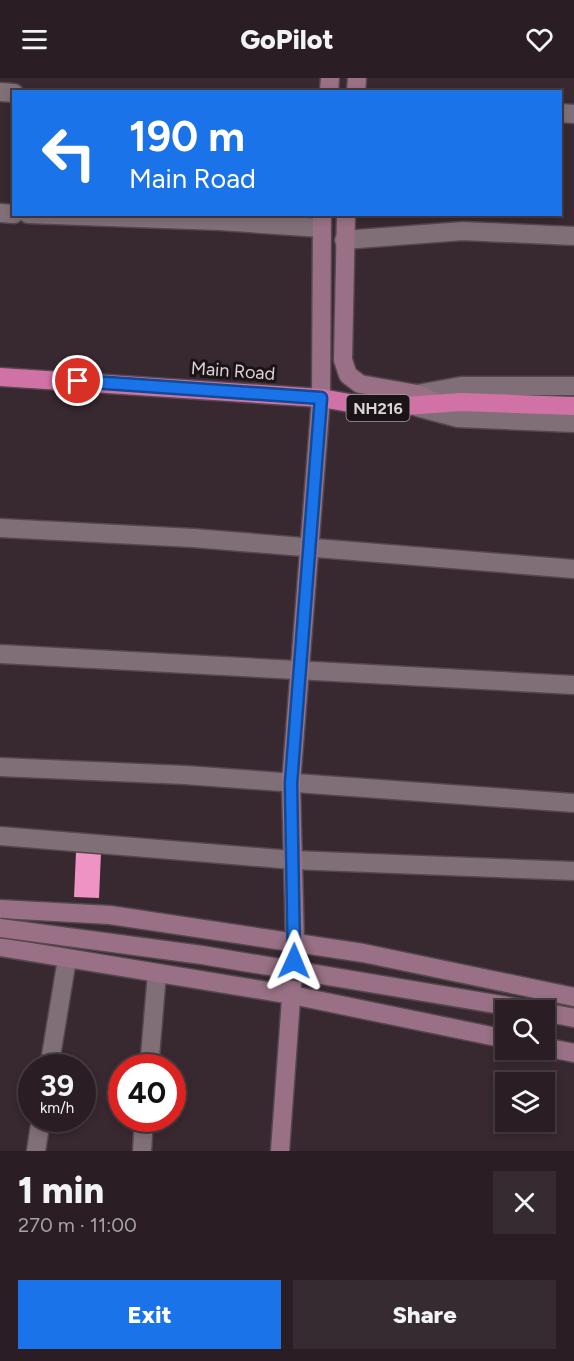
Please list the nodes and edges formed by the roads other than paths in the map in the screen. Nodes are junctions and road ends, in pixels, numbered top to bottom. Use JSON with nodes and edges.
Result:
{"nodes":[{"id":1,"x":92,"y":216,"type":"edge"},
{"id":2,"x":346,"y":216,"type":"edge"},
{"id":3,"x":322,"y":221,"type":"edge"},
{"id":4,"x":574,"y":236,"type":"edge"},
{"id":5,"x":344,"y":240,"type":"junction"},
{"id":6,"x":0,"y":377,"type":"edge"},
{"id":7,"x":574,"y":386,"type":"edge"},
{"id":8,"x":321,"y":398,"type":"junction"},
{"id":9,"x":417,"y":400,"type":"junction"},
{"id":10,"x":574,"y":406,"type":"edge"},
{"id":11,"x":574,"y":423,"type":"edge"},
{"id":12,"x":0,"y":528,"type":"edge"},
{"id":13,"x":309,"y":549,"type":"junction"},
{"id":14,"x":574,"y":569,"type":"edge"},
{"id":15,"x":0,"y":654,"type":"edge"},
{"id":16,"x":300,"y":670,"type":"junction"},
{"id":17,"x":574,"y":685,"type":"edge"},
{"id":18,"x":0,"y":767,"type":"edge"},
{"id":19,"x":291,"y":783,"type":"junction"},
{"id":20,"x":574,"y":803,"type":"edge"},
{"id":21,"x":0,"y":836,"type":"edge"},
{"id":22,"x":293,"y":860,"type":"junction"},
{"id":23,"x":574,"y":871,"type":"edge"},
{"id":24,"x":0,"y":909,"type":"edge"},
{"id":25,"x":0,"y":928,"type":"edge"},
{"id":26,"x":295,"y":944,"type":"junction"},
{"id":27,"x":0,"y":947,"type":"edge"},
{"id":28,"x":67,"y":958,"type":"junction"},
{"id":29,"x":157,"y":973,"type":"junction"},
{"id":30,"x":292,"y":995,"type":"junction"},
{"id":31,"x":574,"y":997,"type":"edge"},
{"id":32,"x":495,"y":1004,"type":"edge"},
{"id":33,"x":555,"y":1014,"type":"edge"},
{"id":34,"x":574,"y":1018,"type":"edge"},
{"id":35,"x":495,"y":1037,"type":"edge"},
{"id":36,"x":555,"y":1049,"type":"edge"},
{"id":37,"x":574,"y":1053,"type":"edge"},
{"id":38,"x":51,"y":1054,"type":"edge"},
{"id":39,"x":150,"y":1054,"type":"edge"},
{"id":40,"x":39,"y":1132,"type":"edge"},
{"id":41,"x":143,"y":1132,"type":"edge"},
{"id":42,"x":36,"y":1151,"type":"edge"},
{"id":43,"x":141,"y":1151,"type":"edge"},
{"id":44,"x":280,"y":1151,"type":"edge"}],
"edges":[{"from":1,"to":3,"type":"street"},
{"from":2,"to":5,"type":"street"},
{"from":3,"to":8,"type":"street"},
{"from":4,"to":5,"type":"street"},
{"from":5,"to":9,"type":"street"},
{"from":6,"to":8,"type":"highway","name":"Main Road","number":"NH216"},
{"from":7,"to":9,"type":"street"},
{"from":8,"to":9,"type":"highway","name":"Main Road","number":"NH216"},
{"from":8,"to":13,"type":"street"},
{"from":9,"to":10,"type":"highway","name":"Main Road","number":"NH216"},
{"from":9,"to":11,"type":"street"},
{"from":12,"to":13,"type":"street"},
{"from":13,"to":14,"type":"street"},
{"from":13,"to":16,"type":"street"},
{"from":15,"to":16,"type":"street"},
{"from":16,"to":17,"type":"street"},
{"from":16,"to":19,"type":"street"},
{"from":18,"to":19,"type":"street"},
{"from":19,"to":20,"type":"street"},
{"from":19,"to":22,"type":"street"},
{"from":21,"to":22,"type":"street"},
{"from":22,"to":23,"type":"street"},
{"from":22,"to":26,"type":"street"},
{"from":24,"to":26,"type":"street"},
{"from":25,"to":32,"type":"street","bridge":true},
{"from":26,"to":30,"type":"street"},
{"from":26,"to":31,"type":"street"},
{"from":27,"to":28,"type":"street"},
{"from":28,"to":29,"type":"street"},
{"from":28,"to":38,"type":"street"},
{"from":29,"to":30,"type":"street"},
{"from":29,"to":39,"type":"street"},
{"from":30,"to":35,"type":"street"},
{"from":30,"to":44,"type":"street"},
{"from":33,"to":34,"type":"street"},
{"from":36,"to":37,"type":"street"},
{"from":40,"to":42,"type":"street"},
{"from":41,"to":43,"type":"street"}]}
